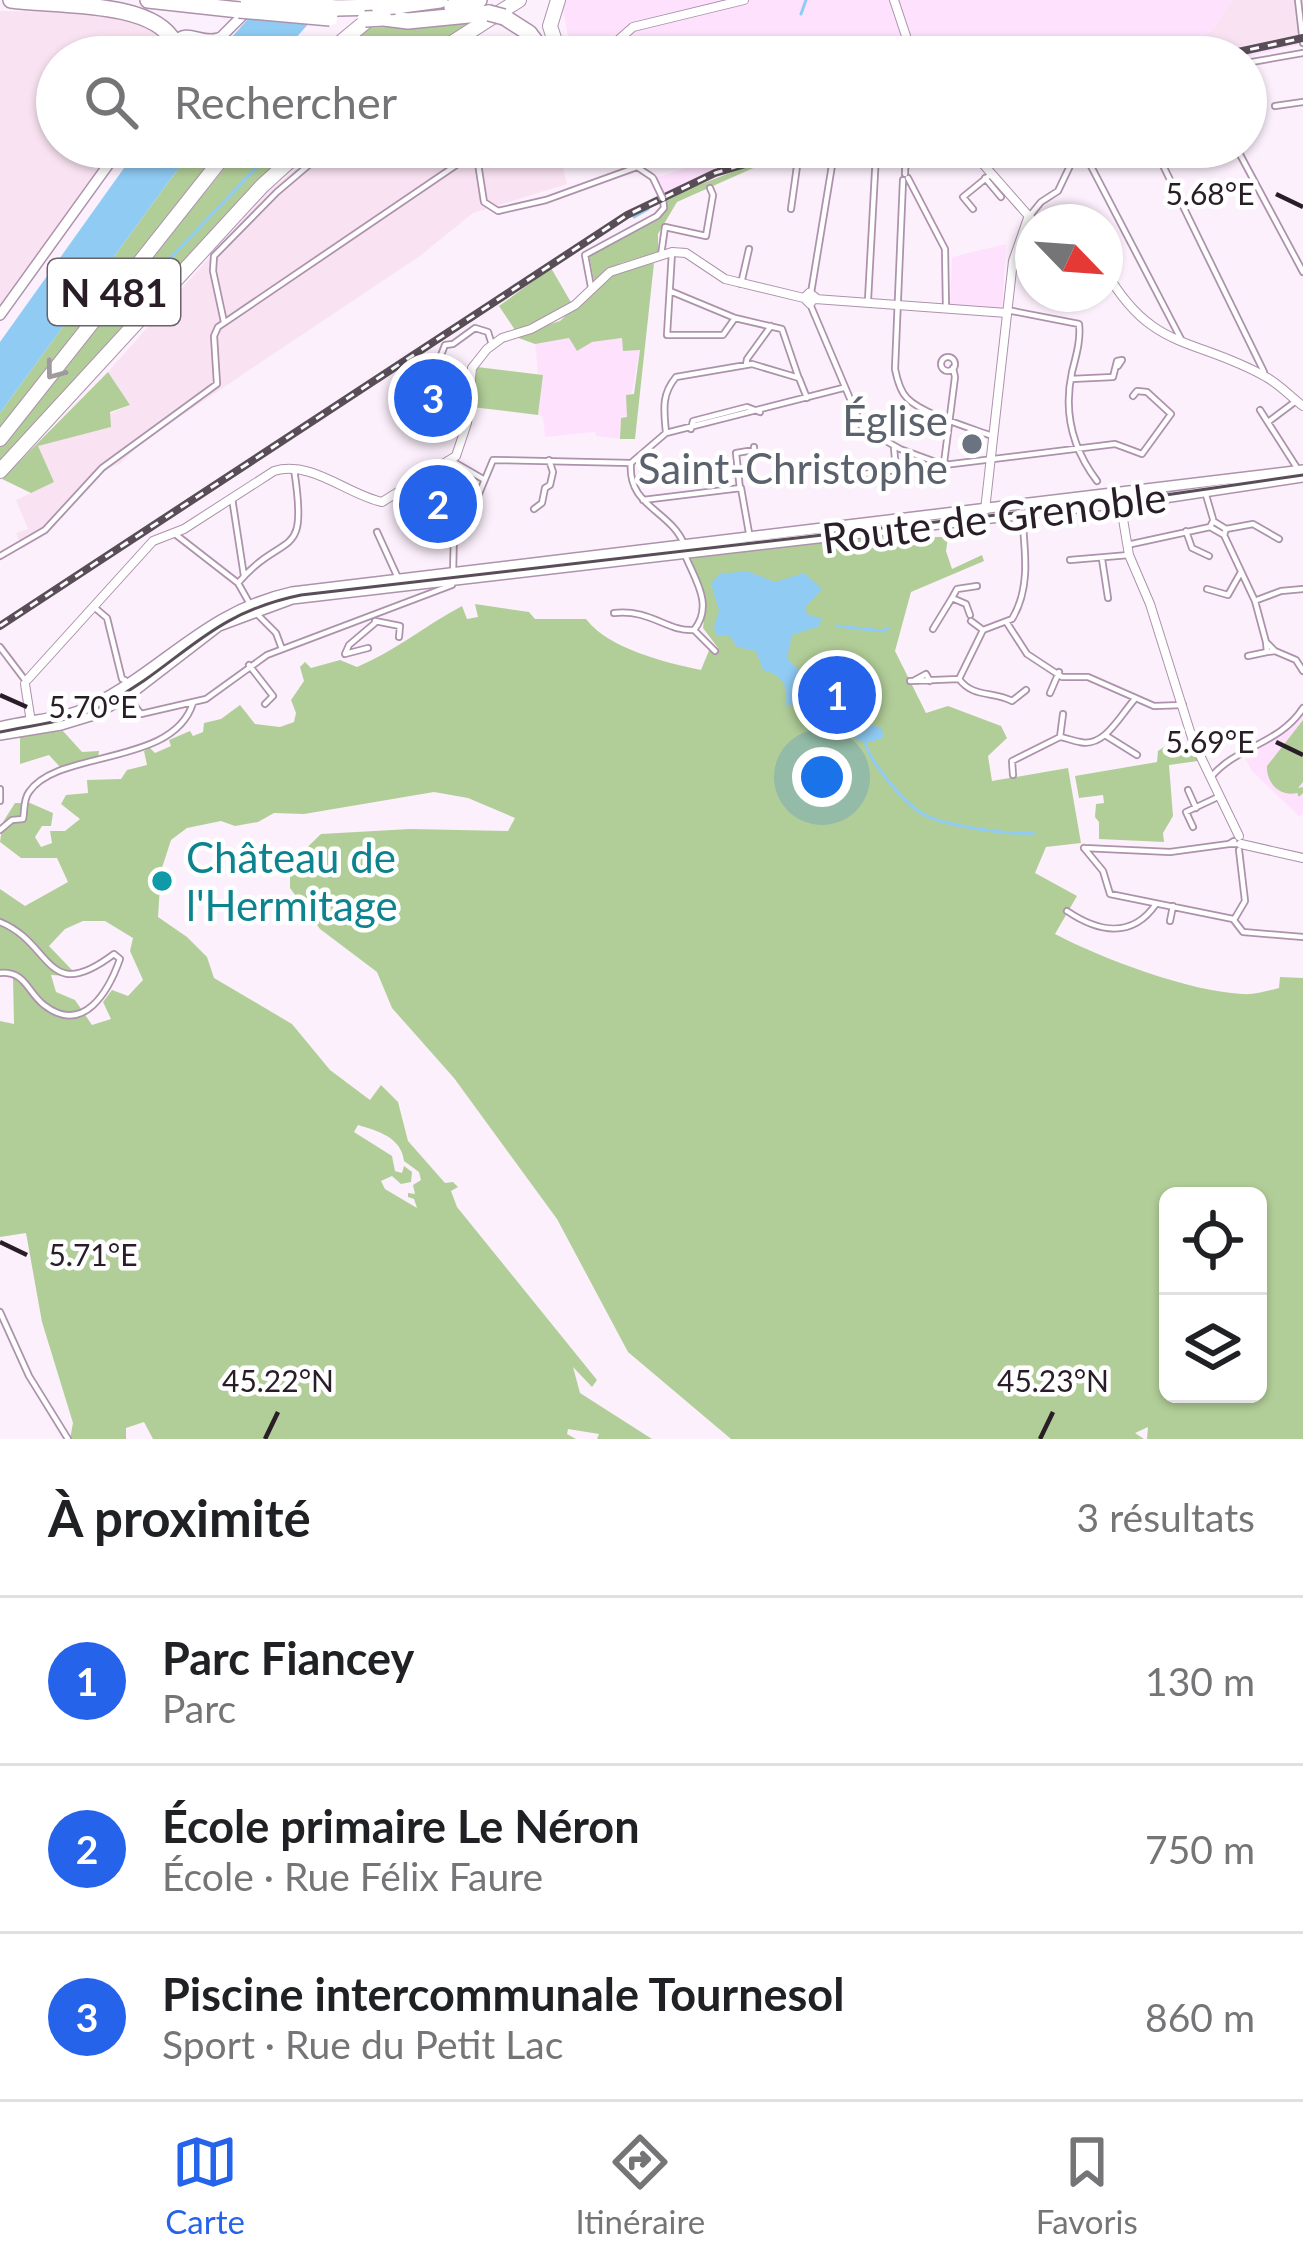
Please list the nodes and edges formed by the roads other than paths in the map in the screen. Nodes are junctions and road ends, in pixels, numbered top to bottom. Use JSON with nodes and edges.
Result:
{"nodes":[{"id":1,"x":10,"y":0,"type":"edge"},
{"id":2,"x":148,"y":0,"type":"edge"},
{"id":3,"x":440,"y":0,"type":"edge"},
{"id":4,"x":519,"y":0,"type":"edge"},
{"id":5,"x":558,"y":0,"type":"edge"},
{"id":6,"x":744,"y":0,"type":"edge"},
{"id":7,"x":894,"y":0,"type":"edge"},
{"id":8,"x":1298,"y":0,"type":"edge"},
{"id":9,"x":247,"y":3,"type":"edge"},
{"id":10,"x":383,"y":10,"type":"edge"},
{"id":11,"x":491,"y":10,"type":"edge"},
{"id":12,"x":170,"y":36,"type":"edge"},
{"id":13,"x":223,"y":36,"type":"edge"},
{"id":14,"x":350,"y":36,"type":"edge"},
{"id":15,"x":463,"y":36,"type":"edge"},
{"id":16,"x":531,"y":36,"type":"edge"},
{"id":17,"x":553,"y":36,"type":"edge"},
{"id":18,"x":622,"y":36,"type":"edge"},
{"id":19,"x":906,"y":36,"type":"edge"},
{"id":20,"x":1303,"y":43,"type":"edge"},
{"id":21,"x":1303,"y":52,"type":"edge"},
{"id":22,"x":1267,"y":59,"type":"edge"},
{"id":23,"x":1303,"y":102,"type":"edge"},
{"id":24,"x":1275,"y":106,"type":"dead end"},
{"id":25,"x":108,"y":168,"type":"edge"},
{"id":26,"x":214,"y":168,"type":"edge"},
{"id":27,"x":283,"y":168,"type":"edge"},
{"id":28,"x":305,"y":168,"type":"edge"},
{"id":29,"x":454,"y":168,"type":"edge"},
{"id":30,"x":478,"y":168,"type":"edge"},
{"id":31,"x":634,"y":168,"type":"edge"},
{"id":32,"x":638,"y":168,"type":"edge"},
{"id":33,"x":797,"y":168,"type":"edge"},
{"id":34,"x":832,"y":168,"type":"edge"},
{"id":35,"x":875,"y":168,"type":"edge"},
{"id":36,"x":905,"y":168,"type":"edge"},
{"id":37,"x":982,"y":168,"type":"edge"},
{"id":38,"x":1070,"y":168,"type":"edge"},
{"id":39,"x":1091,"y":168,"type":"edge"},
{"id":40,"x":1164,"y":168,"type":"edge"},
{"id":41,"x":1247,"y":168,"type":"edge"},
{"id":42,"x":905,"y":177,"type":"junction"},
{"id":43,"x":988,"y":177,"type":"junction"},
{"id":44,"x":710,"y":188,"type":"dead end"},
{"id":45,"x":1001,"y":197,"type":"dead end"},
{"id":46,"x":1015,"y":204,"type":"edge"},
{"id":47,"x":1040,"y":204,"type":"edge"},
{"id":48,"x":791,"y":209,"type":"dead end"},
{"id":49,"x":973,"y":209,"type":"dead end"},
{"id":50,"x":749,"y":249,"type":"dead end"},
{"id":51,"x":667,"y":254,"type":"junction"},
{"id":52,"x":1015,"y":256,"type":"edge"},
{"id":53,"x":1303,"y":272,"type":"edge"},
{"id":54,"x":741,"y":284,"type":"junction"},
{"id":55,"x":591,"y":287,"type":"junction"},
{"id":56,"x":670,"y":292,"type":"junction"},
{"id":57,"x":1123,"y":297,"type":"edge"},
{"id":58,"x":810,"y":299,"type":"junction"},
{"id":59,"x":868,"y":305,"type":"junction"},
{"id":60,"x":898,"y":307,"type":"junction"},
{"id":61,"x":946,"y":312,"type":"junction"},
{"id":62,"x":1007,"y":312,"type":"junction"},
{"id":63,"x":0,"y":315,"type":"edge"},
{"id":64,"x":735,"y":318,"type":"junction"},
{"id":65,"x":224,"y":322,"type":"junction"},
{"id":66,"x":771,"y":326,"type":"junction"},
{"id":67,"x":782,"y":329,"type":"junction"},
{"id":68,"x":794,"y":332,"type":"dead end"},
{"id":69,"x":490,"y":342,"type":"junction"},
{"id":70,"x":1184,"y":344,"type":"junction"},
{"id":71,"x":746,"y":365,"type":"junction"},
{"id":72,"x":1118,"y":366,"type":"dead end"},
{"id":73,"x":953,"y":368,"type":"dead end"},
{"id":74,"x":435,"y":370,"type":"dead end"},
{"id":75,"x":1266,"y":377,"type":"junction"},
{"id":76,"x":799,"y":378,"type":"junction"},
{"id":77,"x":1071,"y":379,"type":"junction"},
{"id":78,"x":844,"y":388,"type":"junction"},
{"id":79,"x":1133,"y":396,"type":"dead end"},
{"id":80,"x":807,"y":398,"type":"junction"},
{"id":81,"x":1299,"y":404,"type":"edge"},
{"id":82,"x":1260,"y":410,"type":"dead end"},
{"id":83,"x":950,"y":418,"type":"junction"},
{"id":84,"x":1268,"y":422,"type":"junction"},
{"id":85,"x":666,"y":433,"type":"junction"},
{"id":86,"x":992,"y":436,"type":"junction"},
{"id":87,"x":0,"y":440,"type":"edge"},
{"id":88,"x":894,"y":446,"type":"junction"},
{"id":89,"x":754,"y":447,"type":"dead end"},
{"id":90,"x":1075,"y":448,"type":"junction"},
{"id":91,"x":452,"y":460,"type":"junction"},
{"id":92,"x":548,"y":460,"type":"junction"},
{"id":93,"x":988,"y":460,"type":"junction"},
{"id":94,"x":632,"y":463,"type":"junction"},
{"id":95,"x":944,"y":465,"type":"junction"},
{"id":96,"x":295,"y":469,"type":"junction"},
{"id":97,"x":0,"y":471,"type":"edge"},
{"id":98,"x":1302,"y":473,"type":"edge"},
{"id":99,"x":863,"y":474,"type":"dead end"},
{"id":100,"x":483,"y":479,"type":"junction"},
{"id":101,"x":1097,"y":482,"type":"dead end"},
{"id":102,"x":740,"y":488,"type":"junction"},
{"id":103,"x":1204,"y":488,"type":"junction"},
{"id":104,"x":232,"y":497,"type":"junction"},
{"id":105,"x":1120,"y":498,"type":"junction"},
{"id":106,"x":641,"y":500,"type":"junction"},
{"id":107,"x":534,"y":509,"type":"dead end"},
{"id":108,"x":1022,"y":509,"type":"junction"},
{"id":109,"x":982,"y":514,"type":"junction"},
{"id":110,"x":962,"y":516,"type":"junction"},
{"id":111,"x":1212,"y":524,"type":"junction"},
{"id":112,"x":1186,"y":531,"type":"junction"},
{"id":113,"x":377,"y":532,"type":"dead end"},
{"id":114,"x":1225,"y":532,"type":"junction"},
{"id":115,"x":175,"y":534,"type":"junction"},
{"id":116,"x":750,"y":538,"type":"junction"},
{"id":117,"x":1280,"y":539,"type":"dead end"},
{"id":118,"x":0,"y":546,"type":"edge"},
{"id":119,"x":684,"y":548,"type":"junction"},
{"id":120,"x":1128,"y":550,"type":"junction"},
{"id":121,"x":1209,"y":556,"type":"dead end"},
{"id":122,"x":1,"y":558,"type":"edge"},
{"id":123,"x":1070,"y":560,"type":"dead end"},
{"id":124,"x":1102,"y":560,"type":"junction"},
{"id":125,"x":1241,"y":572,"type":"junction"},
{"id":126,"x":244,"y":576,"type":"junction"},
{"id":127,"x":453,"y":577,"type":"junction"},
{"id":128,"x":398,"y":578,"type":"junction"},
{"id":129,"x":238,"y":583,"type":"junction"},
{"id":130,"x":977,"y":586,"type":"dead end"},
{"id":131,"x":1207,"y":589,"type":"dead end"},
{"id":132,"x":1303,"y":589,"type":"edge"},
{"id":133,"x":952,"y":598,"type":"junction"},
{"id":134,"x":1108,"y":598,"type":"dead end"},
{"id":135,"x":1255,"y":601,"type":"junction"},
{"id":136,"x":94,"y":607,"type":"junction"},
{"id":137,"x":253,"y":609,"type":"junction"},
{"id":138,"x":614,"y":613,"type":"dead end"},
{"id":139,"x":374,"y":620,"type":"junction"},
{"id":140,"x":1007,"y":622,"type":"junction"},
{"id":141,"x":933,"y":629,"type":"dead end"},
{"id":142,"x":694,"y":630,"type":"junction"},
{"id":143,"x":983,"y":630,"type":"junction"},
{"id":144,"x":399,"y":637,"type":"dead end"},
{"id":145,"x":0,"y":647,"type":"edge"},
{"id":146,"x":368,"y":648,"type":"dead end"},
{"id":147,"x":282,"y":649,"type":"junction"},
{"id":148,"x":715,"y":651,"type":"dead end"},
{"id":149,"x":1271,"y":651,"type":"junction"},
{"id":150,"x":1248,"y":656,"type":"dead end"},
{"id":151,"x":247,"y":668,"type":"junction"},
{"id":152,"x":1303,"y":671,"type":"edge"},
{"id":153,"x":1060,"y":673,"type":"junction"},
{"id":154,"x":958,"y":679,"type":"junction"},
{"id":155,"x":912,"y":681,"type":"dead end"},
{"id":156,"x":28,"y":684,"type":"junction"},
{"id":157,"x":125,"y":688,"type":"junction"},
{"id":158,"x":1026,"y":690,"type":"dead end"},
{"id":159,"x":1050,"y":693,"type":"dead end"},
{"id":160,"x":1134,"y":700,"type":"junction"},
{"id":161,"x":193,"y":703,"type":"junction"},
{"id":162,"x":265,"y":704,"type":"dead end"},
{"id":163,"x":1183,"y":705,"type":"junction"},
{"id":164,"x":1303,"y":708,"type":"edge"},
{"id":165,"x":1063,"y":714,"type":"dead end"},
{"id":166,"x":31,"y":726,"type":"junction"},
{"id":167,"x":0,"y":731,"type":"edge"},
{"id":168,"x":1105,"y":735,"type":"junction"},
{"id":169,"x":1060,"y":737,"type":"junction"},
{"id":170,"x":1137,"y":754,"type":"dead end"},
{"id":171,"x":1012,"y":775,"type":"dead end"},
{"id":172,"x":1210,"y":777,"type":"junction"},
{"id":173,"x":0,"y":789,"type":"edge"},
{"id":174,"x":1188,"y":790,"type":"dead end"},
{"id":175,"x":1220,"y":796,"type":"junction"},
{"id":176,"x":0,"y":801,"type":"edge"},
{"id":177,"x":1196,"y":808,"type":"junction"},
{"id":178,"x":1192,"y":827,"type":"dead end"},
{"id":179,"x":0,"y":830,"type":"edge"},
{"id":180,"x":1238,"y":842,"type":"junction"},
{"id":181,"x":1303,"y":858,"type":"edge"},
{"id":182,"x":1156,"y":904,"type":"junction"},
{"id":183,"x":1173,"y":906,"type":"junction"},
{"id":184,"x":1067,"y":911,"type":"dead end"},
{"id":185,"x":1233,"y":920,"type":"junction"},
{"id":186,"x":1170,"y":921,"type":"dead end"},
{"id":187,"x":0,"y":922,"type":"edge"},
{"id":188,"x":1303,"y":937,"type":"edge"},
{"id":189,"x":0,"y":973,"type":"edge"},
{"id":190,"x":0,"y":1312,"type":"edge"},
{"id":191,"x":68,"y":1439,"type":"edge"}],
"edges":[{"from":1,"to":12,"type":"highway"},
{"from":2,"to":9,"type":"highway"},
{"from":3,"to":10,"type":"highway"},
{"from":4,"to":15,"type":"highway"},
{"from":5,"to":17,"type":"highway"},
{"from":6,"to":18,"type":"street"},
{"from":7,"to":19,"type":"street"},
{"from":8,"to":20,"type":"street"},
{"from":9,"to":10,"type":"highway","bridge":true},
{"from":9,"to":13,"type":"main road"},
{"from":10,"to":11,"type":"highway"},
{"from":10,"to":14,"type":"highway"},
{"from":11,"to":16,"type":"highway"},
{"from":21,"to":22,"type":"street"},
{"from":23,"to":24,"type":"street"},
{"from":25,"to":63,"type":"main road"},
{"from":26,"to":87,"type":"highway","number":"N 481","one_way":true},
{"from":27,"to":97,"type":"highway","number":"N 481"},
{"from":28,"to":65,"type":"street"},
{"from":29,"to":65,"type":"street"},
{"from":30,"to":31,"type":"street","bridge":true},
{"from":32,"to":55,"type":"street","bridge":true},
{"from":33,"to":48,"type":"street"},
{"from":34,"to":58,"type":"street"},
{"from":35,"to":59,"type":"street"},
{"from":36,"to":42,"type":"street"},
{"from":37,"to":43,"type":"street"},
{"from":38,"to":47,"type":"street"},
{"from":39,"to":70,"type":"street"},
{"from":40,"to":75,"type":"street"},
{"from":41,"to":53,"type":"street"},
{"from":42,"to":60,"type":"street"},
{"from":42,"to":61,"type":"street"},
{"from":43,"to":45,"type":"street"},
{"from":43,"to":46,"type":"street"},
{"from":43,"to":49,"type":"street"},
{"from":44,"to":51,"type":"street"},
{"from":50,"to":54,"type":"street"},
{"from":51,"to":54,"type":"street"},
{"from":51,"to":55,"type":"street"},
{"from":51,"to":56,"type":"street"},
{"from":52,"to":62,"type":"street"},
{"from":54,"to":58,"type":"street"},
{"from":55,"to":69,"type":"street"},
{"from":56,"to":64,"type":"street"},
{"from":56,"to":64,"type":"street"},
{"from":57,"to":70,"type":"street"},
{"from":58,"to":59,"type":"street"},
{"from":58,"to":78,"type":"street"},
{"from":59,"to":60,"type":"street"},
{"from":60,"to":61,"type":"street"},
{"from":60,"to":83,"type":"street"},
{"from":61,"to":62,"type":"street"},
{"from":62,"to":77,"type":"street"},
{"from":62,"to":86,"type":"street"},
{"from":64,"to":66,"type":"street"},
{"from":65,"to":122,"type":"street"},
{"from":66,"to":67,"type":"street"},
{"from":66,"to":71,"type":"street"},
{"from":67,"to":68,"type":"street"},
{"from":67,"to":76,"type":"street"},
{"from":69,"to":74,"type":"street"},
{"from":69,"to":91,"type":"street"},
{"from":70,"to":75,"type":"street"},
{"from":71,"to":76,"type":"street"},
{"from":71,"to":85,"type":"street"},
{"from":72,"to":77,"type":"street"},
{"from":73,"to":83,"type":"street"},
{"from":75,"to":81,"type":"street"},
{"from":76,"to":80,"type":"street"},
{"from":77,"to":90,"type":"street"},
{"from":78,"to":80,"type":"street"},
{"from":78,"to":88,"type":"street"},
{"from":79,"to":90,"type":"street"},
{"from":80,"to":85,"type":"street"},
{"from":81,"to":84,"type":"street"},
{"from":82,"to":84,"type":"street","name":"Route de Grenoble"},
{"from":83,"to":86,"type":"street"},
{"from":83,"to":95,"type":"street"},
{"from":84,"to":98,"type":"street","name":"Route de Grenoble"},
{"from":85,"to":94,"type":"street"},
{"from":86,"to":93,"type":"street"},
{"from":88,"to":95,"type":"street"},
{"from":88,"to":99,"type":"street"},
{"from":89,"to":102,"type":"street"},
{"from":90,"to":93,"type":"street"},
{"from":90,"to":101,"type":"street"},
{"from":91,"to":96,"type":"street"},
{"from":91,"to":100,"type":"street"},
{"from":92,"to":94,"type":"street"},
{"from":92,"to":100,"type":"street"},
{"from":92,"to":107,"type":"street"},
{"from":93,"to":95,"type":"street"},
{"from":93,"to":109,"type":"street"},
{"from":94,"to":106,"type":"street"},
{"from":96,"to":104,"type":"street"},
{"from":96,"to":126,"type":"street"},
{"from":98,"to":103,"type":"main road","name":"Route de Grenoble"},
{"from":100,"to":127,"type":"street"},
{"from":102,"to":106,"type":"street"},
{"from":102,"to":116,"type":"street"},
{"from":103,"to":105,"type":"main road","name":"Route de Grenoble"},
{"from":103,"to":111,"type":"street"},
{"from":104,"to":115,"type":"street"},
{"from":104,"to":126,"type":"street"},
{"from":105,"to":108,"type":"main road","name":"Route de Grenoble"},
{"from":105,"to":120,"type":"street"},
{"from":106,"to":119,"type":"street"},
{"from":108,"to":109,"type":"main road","name":"Route de Grenoble"},
{"from":108,"to":140,"type":"street"},
{"from":109,"to":110,"type":"main road","name":"Route de Grenoble"},
{"from":110,"to":116,"type":"main road","name":"Route de Grenoble"},
{"from":110,"to":119,"type":"main road","name":"Route de Grenoble"},
{"from":111,"to":112,"type":"street"},
{"from":111,"to":114,"type":"street"},
{"from":112,"to":120,"type":"street"},
{"from":112,"to":121,"type":"street"},
{"from":113,"to":128,"type":"street"},
{"from":114,"to":117,"type":"street"},
{"from":114,"to":125,"type":"street"},
{"from":115,"to":129,"type":"street"},
{"from":115,"to":136,"type":"street"},
{"from":116,"to":119,"type":"main road","name":"Route de Grenoble"},
{"from":118,"to":122,"type":"street"},
{"from":119,"to":127,"type":"main road"},
{"from":119,"to":142,"type":"street"},
{"from":120,"to":124,"type":"street"},
{"from":120,"to":163,"type":"street"},
{"from":123,"to":124,"type":"street"},
{"from":124,"to":134,"type":"street"},
{"from":125,"to":131,"type":"street"},
{"from":125,"to":135,"type":"street"},
{"from":126,"to":129,"type":"street"},
{"from":127,"to":128,"type":"main road"},
{"from":127,"to":137,"type":"main road"},
{"from":127,"to":139,"type":"street"},
{"from":128,"to":137,"type":"main road"},
{"from":129,"to":137,"type":"street"},
{"from":130,"to":133,"type":"street"},
{"from":132,"to":135,"type":"street"},
{"from":133,"to":141,"type":"street"},
{"from":133,"to":143,"type":"street"},
{"from":135,"to":149,"type":"street"},
{"from":136,"to":156,"type":"street"},
{"from":136,"to":157,"type":"street"},
{"from":137,"to":147,"type":"street"},
{"from":137,"to":157,"type":"main road"},
{"from":138,"to":142,"type":"street"},
{"from":139,"to":144,"type":"street"},
{"from":139,"to":146,"type":"street"},
{"from":139,"to":147,"type":"street"},
{"from":140,"to":143,"type":"street"},
{"from":140,"to":153,"type":"street"},
{"from":142,"to":148,"type":"street"},
{"from":143,"to":154,"type":"street"},
{"from":145,"to":156,"type":"street"},
{"from":147,"to":151,"type":"street"},
{"from":149,"to":150,"type":"street"},
{"from":149,"to":152,"type":"street"},
{"from":151,"to":161,"type":"street"},
{"from":151,"to":162,"type":"street"},
{"from":153,"to":159,"type":"street"},
{"from":153,"to":160,"type":"street"},
{"from":154,"to":155,"type":"street"},
{"from":154,"to":158,"type":"street"},
{"from":156,"to":166,"type":"street"},
{"from":157,"to":161,"type":"street"},
{"from":157,"to":166,"type":"main road"},
{"from":160,"to":163,"type":"street"},
{"from":160,"to":168,"type":"street"},
{"from":161,"to":179,"type":"street"},
{"from":163,"to":172,"type":"street"},
{"from":164,"to":172,"type":"street"},
{"from":165,"to":169,"type":"street"},
{"from":166,"to":167,"type":"main road"},
{"from":168,"to":169,"type":"street"},
{"from":168,"to":170,"type":"street"},
{"from":169,"to":171,"type":"street"},
{"from":172,"to":175,"type":"street"},
{"from":173,"to":176,"type":"street"},
{"from":174,"to":177,"type":"street"},
{"from":175,"to":177,"type":"street"},
{"from":175,"to":180,"type":"street"},
{"from":177,"to":178,"type":"street"},
{"from":180,"to":181,"type":"street"},
{"from":180,"to":182,"type":"street"},
{"from":180,"to":185,"type":"street"},
{"from":182,"to":183,"type":"street"},
{"from":182,"to":184,"type":"street"},
{"from":183,"to":185,"type":"street"},
{"from":183,"to":186,"type":"street"},
{"from":185,"to":188,"type":"street"},
{"from":187,"to":189,"type":"street"},
{"from":190,"to":191,"type":"street"}]}
